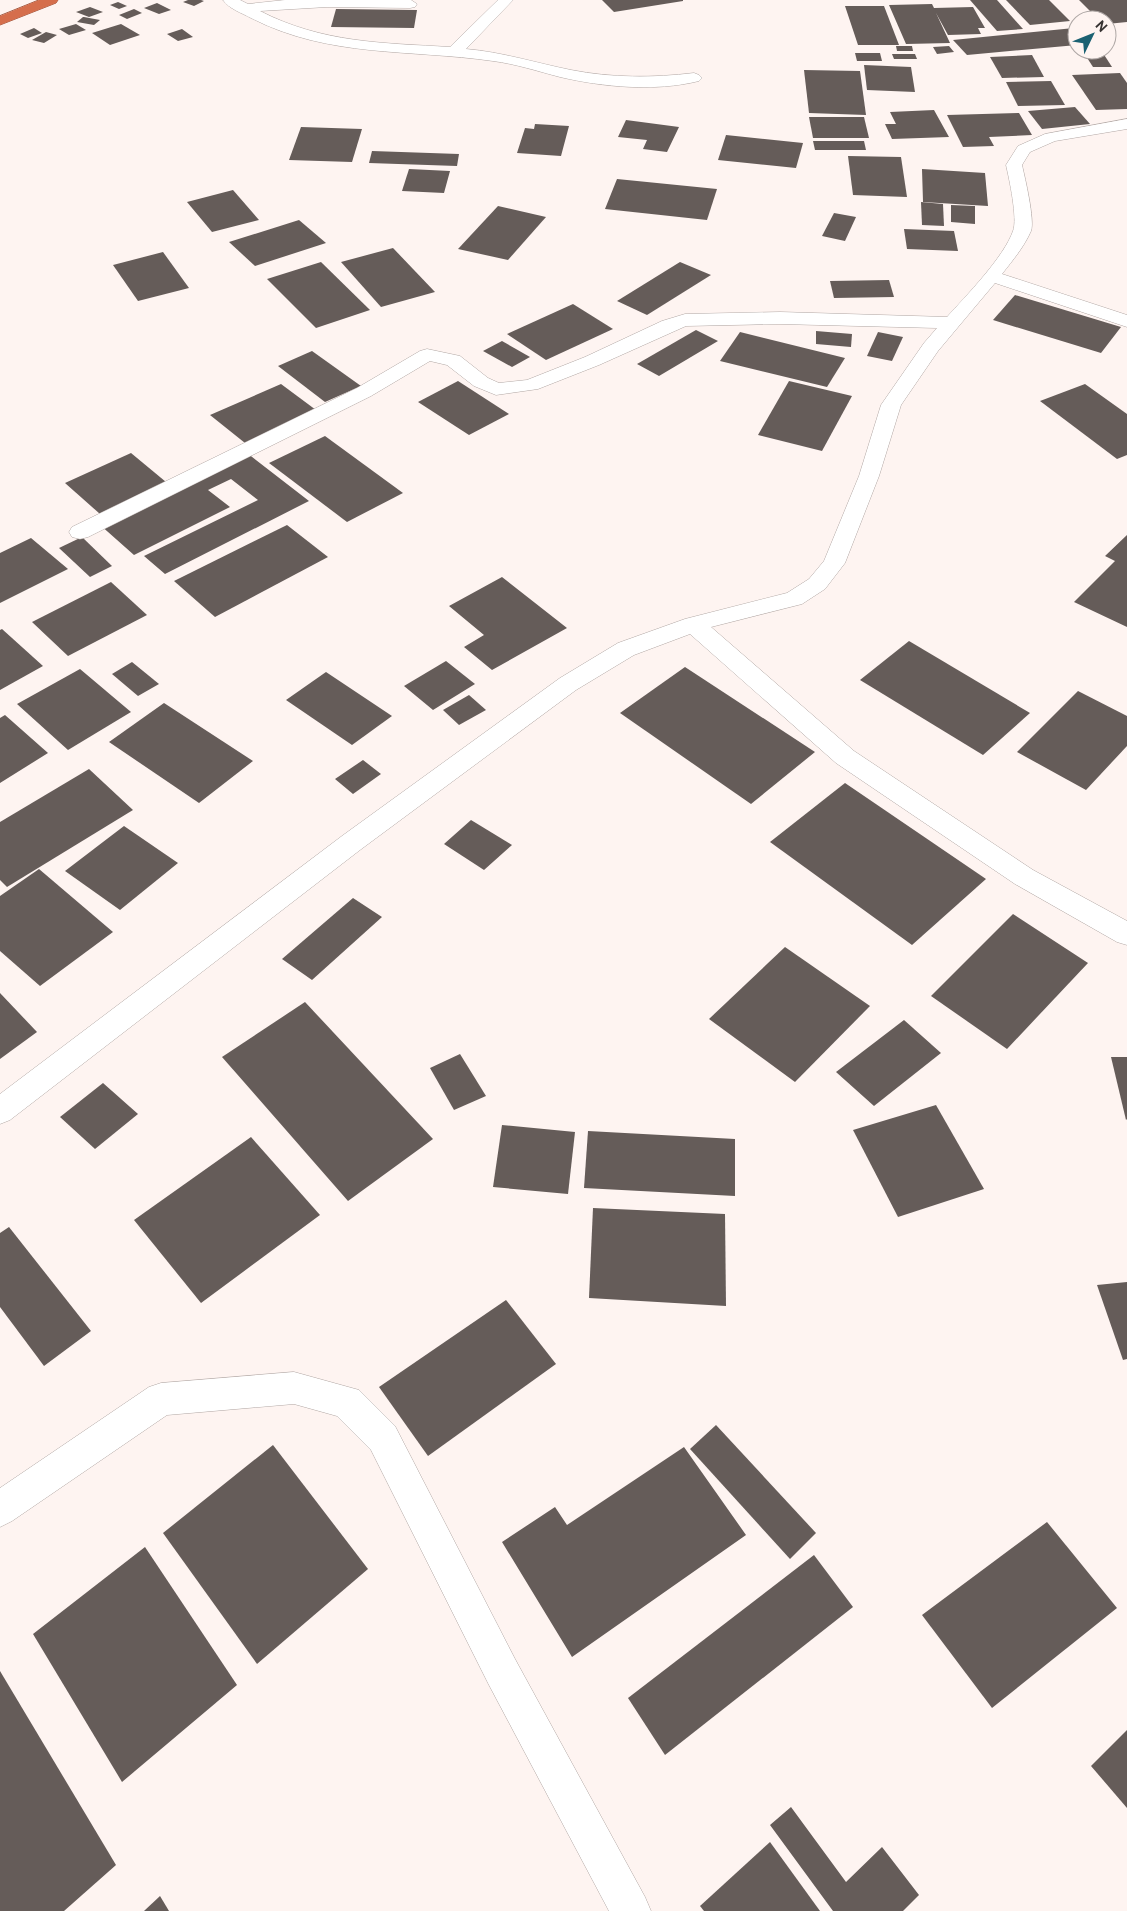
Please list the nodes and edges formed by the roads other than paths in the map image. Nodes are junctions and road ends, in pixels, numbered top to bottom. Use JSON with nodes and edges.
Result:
{"nodes":[{"id":1,"x":51,"y":0,"type":"edge"},
{"id":2,"x":230,"y":0,"type":"edge"},
{"id":3,"x":506,"y":0,"type":"edge"},
{"id":4,"x":410,"y":4,"type":"dead end"},
{"id":5,"x":244,"y":9,"type":"junction"},
{"id":6,"x":0,"y":21,"type":"edge"},
{"id":7,"x":454,"y":52,"type":"junction"},
{"id":8,"x":694,"y":78,"type":"dead end"},
{"id":9,"x":1127,"y":124,"type":"edge"},
{"id":10,"x":991,"y":276,"type":"junction"},
{"id":11,"x":1127,"y":321,"type":"edge"},
{"id":12,"x":952,"y":323,"type":"junction"},
{"id":13,"x":80,"y":532,"type":"dead end"},
{"id":14,"x":693,"y":624,"type":"junction"},
{"id":15,"x":1127,"y":934,"type":"edge"},
{"id":16,"x":0,"y":1110,"type":"edge"},
{"id":17,"x":0,"y":1509,"type":"edge"},
{"id":18,"x":630,"y":1911,"type":"edge"}],
"edges":[{"from":1,"to":6,"type":"highway"},
{"from":2,"to":5,"type":"street"},
{"from":3,"to":7,"type":"street"},
{"from":4,"to":5,"type":"street"},
{"from":5,"to":7,"type":"street"},
{"from":7,"to":8,"type":"street"},
{"from":9,"to":10,"type":"street"},
{"from":10,"to":11,"type":"street"},
{"from":10,"to":12,"type":"street"},
{"from":12,"to":13,"type":"street"},
{"from":12,"to":14,"type":"street"},
{"from":14,"to":15,"type":"street"},
{"from":14,"to":16,"type":"street"},
{"from":17,"to":18,"type":"street"}]}
